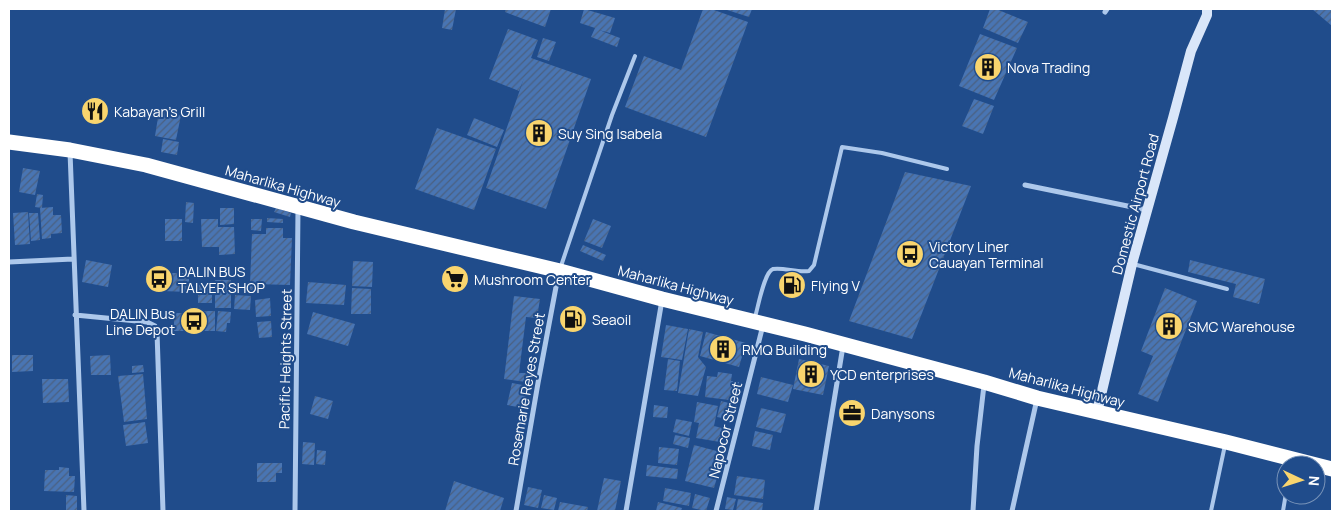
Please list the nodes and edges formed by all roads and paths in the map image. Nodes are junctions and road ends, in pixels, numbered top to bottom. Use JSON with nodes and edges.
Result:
{"nodes":[{"id":1,"x":1209,"y":11,"type":"edge"},
{"id":2,"x":635,"y":56,"type":"dead end"},
{"id":3,"x":9,"y":142,"type":"edge"},
{"id":4,"x":70,"y":150,"type":"junction"},
{"id":5,"x":948,"y":169,"type":"dead end"},
{"id":6,"x":1025,"y":185,"type":"dead end"},
{"id":7,"x":298,"y":206,"type":"junction"},
{"id":8,"x":1147,"y":210,"type":"junction"},
{"id":9,"x":73,"y":259,"type":"junction"},
{"id":10,"x":9,"y":262,"type":"edge"},
{"id":11,"x":1132,"y":264,"type":"junction"},
{"id":12,"x":560,"y":271,"type":"junction"},
{"id":13,"x":1227,"y":289,"type":"dead end"},
{"id":14,"x":662,"y":299,"type":"junction"},
{"id":15,"x":76,"y":316,"type":"junction"},
{"id":16,"x":758,"y":323,"type":"junction"},
{"id":17,"x":843,"y":344,"type":"junction"},
{"id":18,"x":984,"y":382,"type":"junction"},
{"id":19,"x":1037,"y":398,"type":"junction"},
{"id":20,"x":1097,"y":412,"type":"junction"},
{"id":21,"x":1226,"y":442,"type":"junction"},
{"id":22,"x":1276,"y":457,"type":"edge"},
{"id":23,"x":84,"y":511,"type":"edge"},
{"id":24,"x":163,"y":511,"type":"edge"},
{"id":25,"x":295,"y":511,"type":"edge"},
{"id":26,"x":516,"y":511,"type":"edge"},
{"id":27,"x":626,"y":511,"type":"edge"},
{"id":28,"x":716,"y":511,"type":"edge"},
{"id":29,"x":816,"y":511,"type":"edge"},
{"id":30,"x":973,"y":511,"type":"edge"},
{"id":31,"x":1012,"y":511,"type":"edge"},
{"id":32,"x":1211,"y":511,"type":"edge"}],
"edges":[{"from":1,"to":8,"type":"street","name":"Domestic Airport Road"},
{"from":2,"to":12,"type":"lane"},
{"from":3,"to":4,"type":"highway","name":"Maharlika Highway"},
{"from":4,"to":7,"type":"highway","name":"Maharlika Highway"},
{"from":4,"to":9,"type":"street"},
{"from":5,"to":16,"type":"lane"},
{"from":6,"to":8,"type":"street"},
{"from":7,"to":12,"type":"highway","name":"Maharlika Highway"},
{"from":7,"to":25,"type":"street","name":"Pacific Heights Street"},
{"from":8,"to":11,"type":"street","name":"Domestic Airport Road"},
{"from":9,"to":10,"type":"street"},
{"from":9,"to":15,"type":"street"},
{"from":11,"to":13,"type":"lane"},
{"from":11,"to":20,"type":"street","name":"Domestic Airport Road"},
{"from":12,"to":14,"type":"highway","name":"Maharlika Highway"},
{"from":12,"to":26,"type":"street","name":"Rosemarie Reyes Street"},
{"from":14,"to":16,"type":"highway","name":"Maharlika Highway"},
{"from":14,"to":27,"type":"street"},
{"from":15,"to":23,"type":"street"},
{"from":15,"to":24,"type":"street"},
{"from":16,"to":17,"type":"highway","name":"Maharlika Highway"},
{"from":16,"to":28,"type":"street","name":"Napocor Street"},
{"from":17,"to":18,"type":"highway","name":"Maharlika Highway"},
{"from":17,"to":29,"type":"street"},
{"from":18,"to":19,"type":"highway","name":"Maharlika Highway"},
{"from":18,"to":30,"type":"street"},
{"from":19,"to":20,"type":"highway","name":"Maharlika Highway"},
{"from":19,"to":31,"type":"street"},
{"from":20,"to":21,"type":"highway","name":"Maharlika Highway"},
{"from":21,"to":22,"type":"highway","name":"Maharlika Highway"},
{"from":21,"to":32,"type":"lane"}]}
